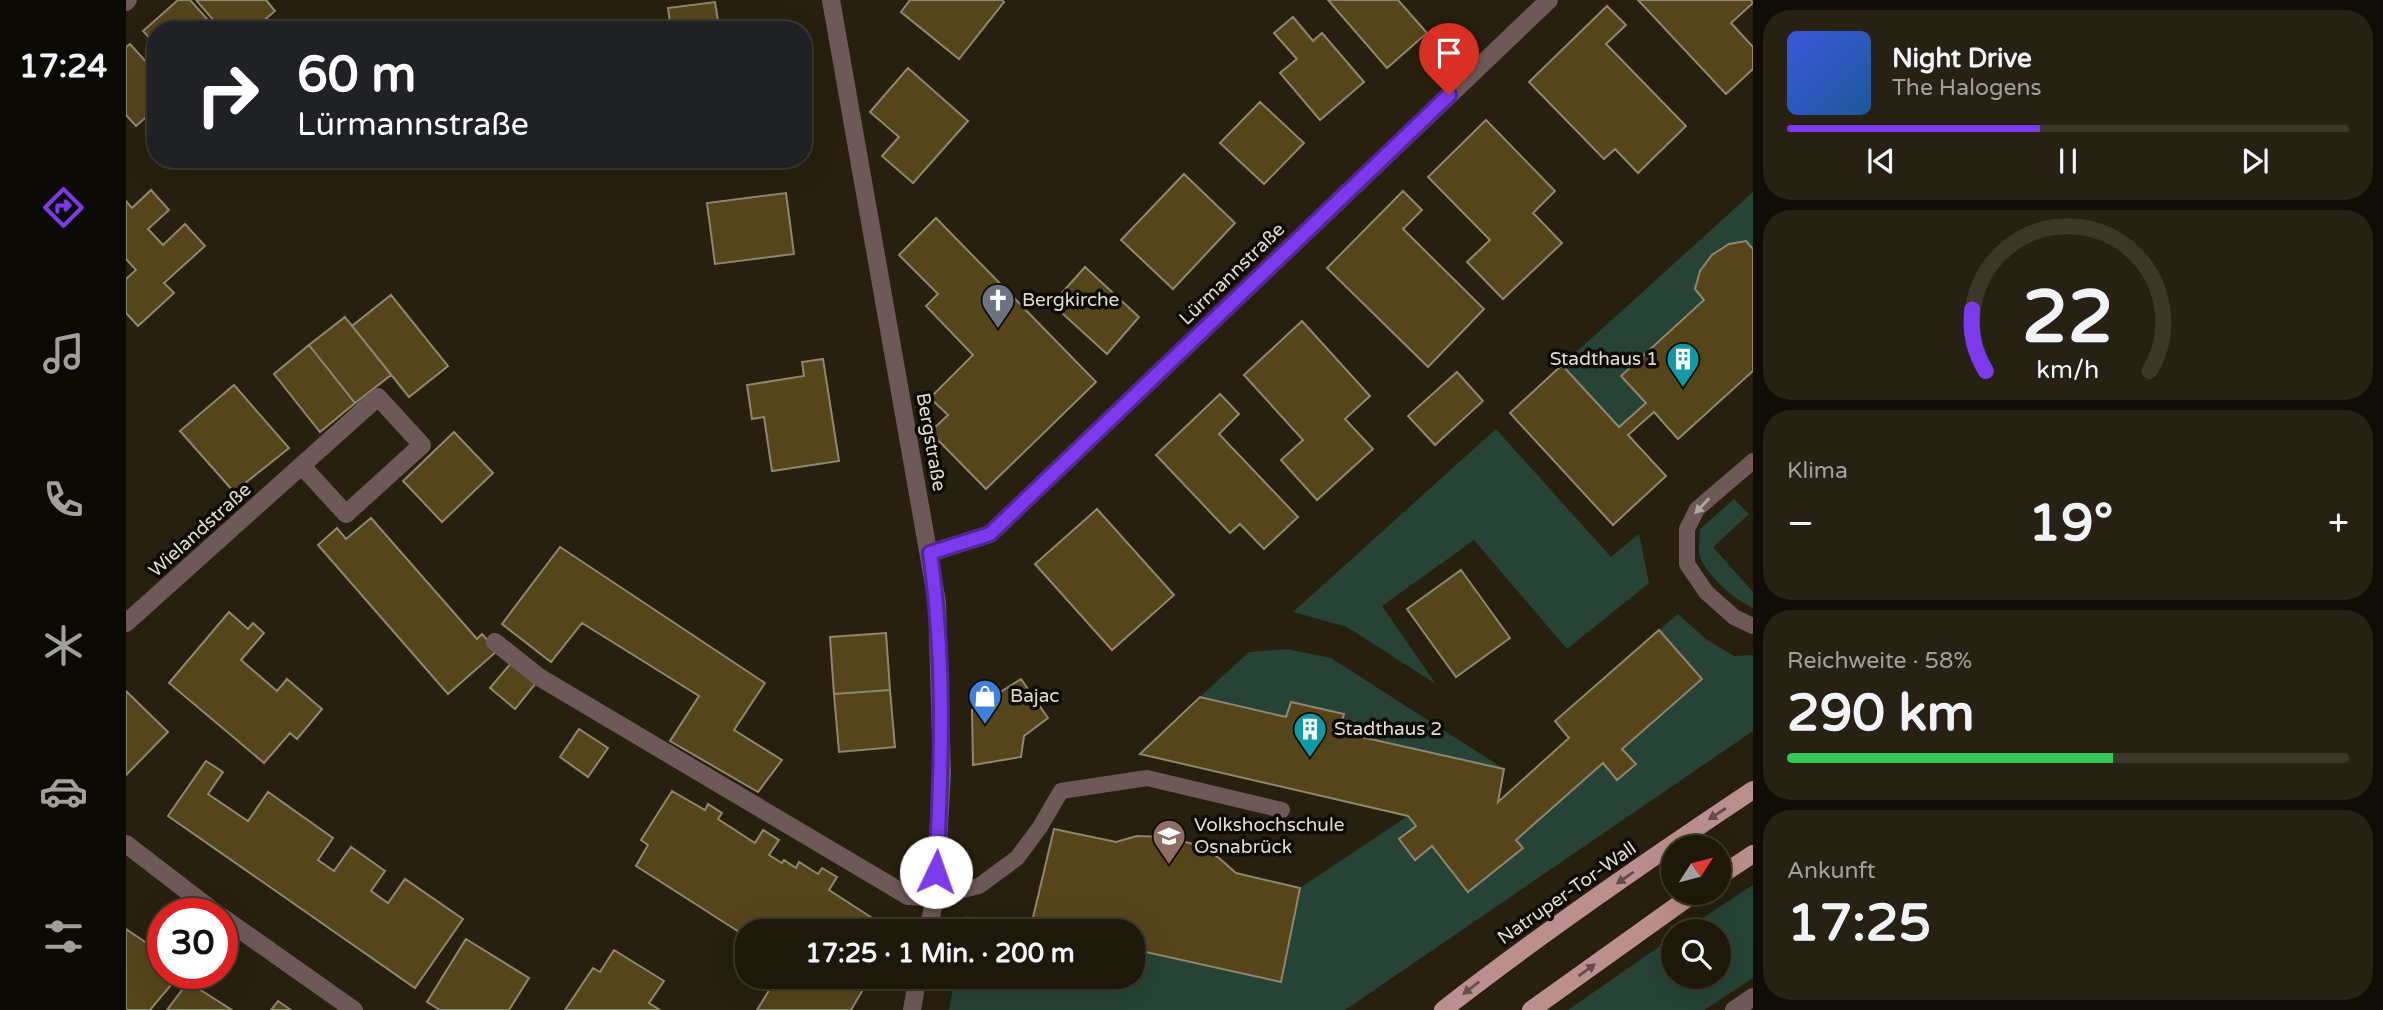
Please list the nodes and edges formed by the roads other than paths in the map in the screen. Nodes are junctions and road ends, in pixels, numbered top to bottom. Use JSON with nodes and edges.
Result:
{"nodes":[{"id":1,"x":831,"y":0,"type":"edge"},
{"id":2,"x":1549,"y":0,"type":"edge"},
{"id":3,"x":1753,"y":461,"type":"edge"},
{"id":4,"x":302,"y":466,"type":"junction"},
{"id":5,"x":930,"y":553,"type":"junction"},
{"id":6,"x":126,"y":623,"type":"edge"},
{"id":7,"x":1753,"y":626,"type":"edge"},
{"id":8,"x":495,"y":642,"type":"dead end"},
{"id":9,"x":1753,"y":790,"type":"edge"},
{"id":10,"x":1282,"y":810,"type":"dead end"},
{"id":11,"x":126,"y":845,"type":"edge"},
{"id":12,"x":1753,"y":853,"type":"edge"},
{"id":13,"x":1731,"y":868,"type":"edge"},
{"id":14,"x":935,"y":897,"type":"junction"},
{"id":15,"x":196,"y":898,"type":"edge"},
{"id":16,"x":1678,"y":905,"type":"edge"},
{"id":17,"x":930,"y":919,"type":"edge"},
{"id":18,"x":238,"y":928,"type":"edge"},
{"id":19,"x":916,"y":989,"type":"edge"},
{"id":20,"x":1753,"y":997,"type":"edge"},
{"id":21,"x":354,"y":1010,"type":"edge"},
{"id":22,"x":912,"y":1010,"type":"edge"},
{"id":23,"x":1443,"y":1010,"type":"edge"},
{"id":24,"x":1531,"y":1010,"type":"edge"},
{"id":25,"x":1734,"y":1010,"type":"edge"}],
"edges":[{"from":1,"to":5,"type":"street","name":"Bergstraße"},
{"from":2,"to":5,"type":"street","name":"Lürmannstraße"},
{"from":3,"to":7,"type":"lane","one_way":true},
{"from":4,"to":4,"type":"street","name":"Wielandstraße"},
{"from":4,"to":6,"type":"street","name":"Wielandstraße"},
{"from":5,"to":14,"type":"street","name":"Bergstraße"},
{"from":8,"to":14,"type":"street"},
{"from":9,"to":23,"type":"main road","name":"Natruper-Tor-Wall","one_way":true},
{"from":10,"to":14,"type":"lane"},
{"from":11,"to":15,"type":"street"},
{"from":12,"to":13,"type":"main road"},
{"from":14,"to":17,"type":"street","name":"Bergstraße"},
{"from":24,"to":16,"type":"main road","one_way":true},
{"from":18,"to":21,"type":"street"},
{"from":19,"to":22,"type":"street"},
{"from":20,"to":25,"type":"street"}]}
